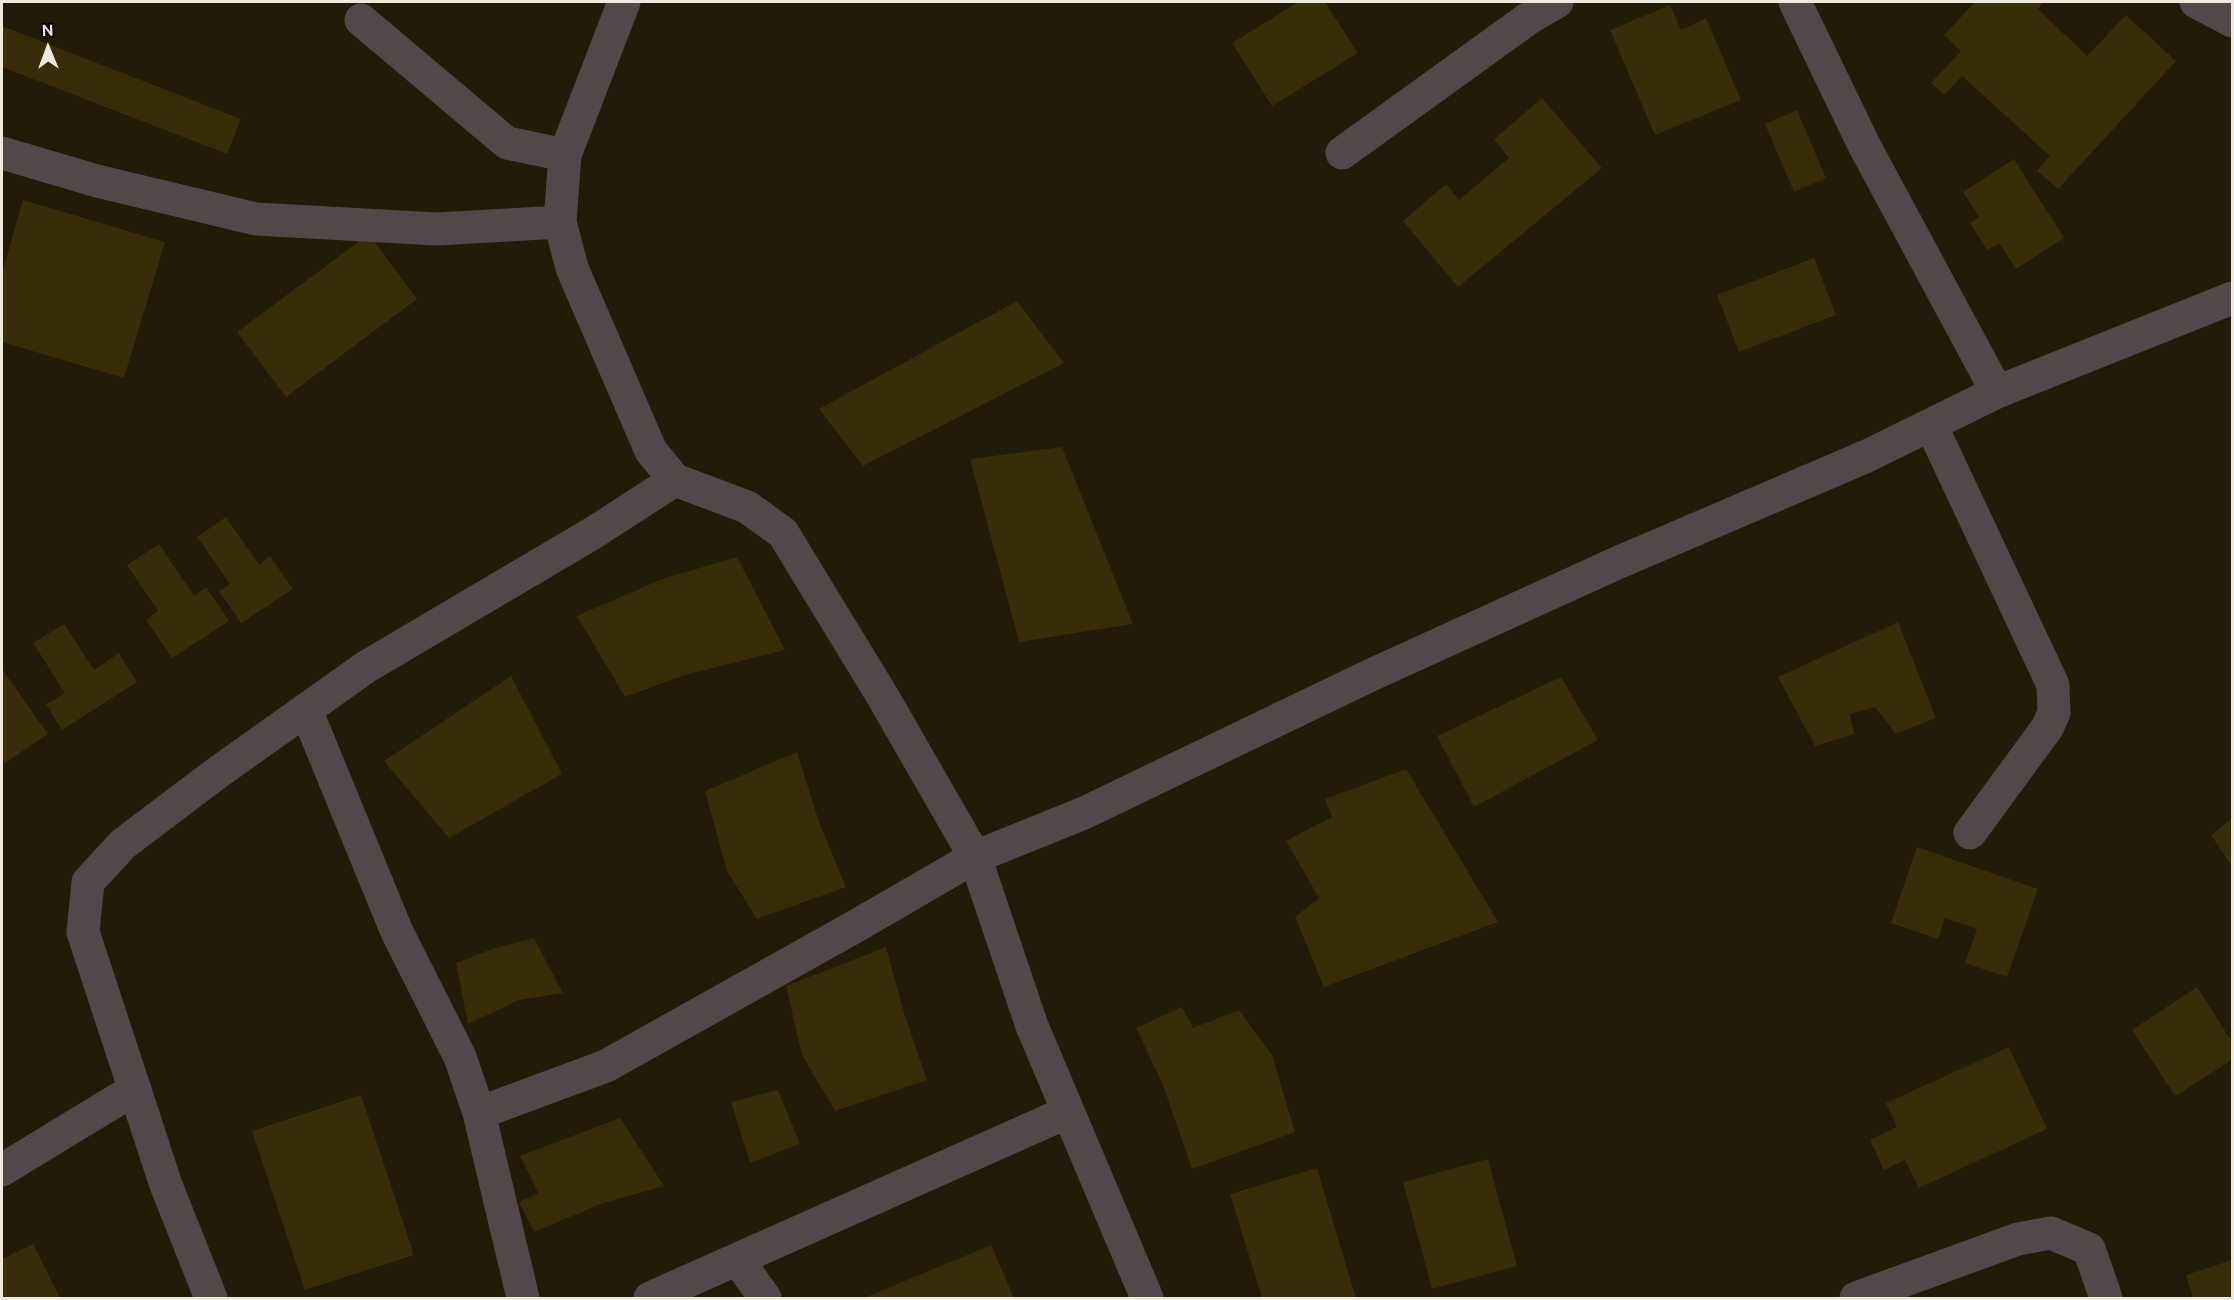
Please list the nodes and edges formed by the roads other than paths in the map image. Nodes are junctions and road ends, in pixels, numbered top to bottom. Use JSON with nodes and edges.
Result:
{"nodes":[{"id":1,"x":624,"y":2,"type":"edge"},
{"id":2,"x":1557,"y":2,"type":"edge"},
{"id":3,"x":1795,"y":2,"type":"edge"},
{"id":4,"x":2196,"y":2,"type":"edge"},
{"id":5,"x":362,"y":20,"type":"dead end"},
{"id":6,"x":2232,"y":21,"type":"edge"},
{"id":7,"x":2,"y":153,"type":"edge"},
{"id":8,"x":1342,"y":153,"type":"dead end"},
{"id":9,"x":565,"y":154,"type":"junction"},
{"id":10,"x":560,"y":222,"type":"junction"},
{"id":11,"x":2232,"y":298,"type":"edge"},
{"id":12,"x":1996,"y":392,"type":"junction"},
{"id":13,"x":1931,"y":425,"type":"junction"},
{"id":14,"x":675,"y":480,"type":"junction"},
{"id":15,"x":306,"y":710,"type":"junction"},
{"id":16,"x":1970,"y":833,"type":"dead end"},
{"id":17,"x":975,"y":857,"type":"junction"},
{"id":18,"x":135,"y":1089,"type":"junction"},
{"id":19,"x":1068,"y":1112,"type":"junction"},
{"id":20,"x":479,"y":1113,"type":"junction"},
{"id":21,"x":2,"y":1170,"type":"edge"},
{"id":22,"x":738,"y":1260,"type":"junction"},
{"id":23,"x":211,"y":1299,"type":"edge"},
{"id":24,"x":523,"y":1299,"type":"edge"},
{"id":25,"x":650,"y":1299,"type":"edge"},
{"id":26,"x":765,"y":1299,"type":"edge"},
{"id":27,"x":1148,"y":1299,"type":"edge"},
{"id":28,"x":1856,"y":1299,"type":"edge"},
{"id":29,"x":2106,"y":1299,"type":"edge"}],
"edges":[{"from":1,"to":9,"type":"street"},
{"from":2,"to":8,"type":"street"},
{"from":3,"to":12,"type":"street"},
{"from":4,"to":6,"type":"street"},
{"from":5,"to":9,"type":"street"},
{"from":7,"to":10,"type":"street"},
{"from":9,"to":10,"type":"street"},
{"from":10,"to":14,"type":"street"},
{"from":11,"to":12,"type":"street"},
{"from":12,"to":13,"type":"street"},
{"from":13,"to":16,"type":"street"},
{"from":13,"to":17,"type":"street"},
{"from":14,"to":15,"type":"street"},
{"from":14,"to":17,"type":"street"},
{"from":15,"to":18,"type":"street"},
{"from":15,"to":20,"type":"street"},
{"from":17,"to":19,"type":"street"},
{"from":17,"to":20,"type":"street"},
{"from":18,"to":21,"type":"street"},
{"from":18,"to":23,"type":"street"},
{"from":19,"to":22,"type":"street"},
{"from":19,"to":27,"type":"street"},
{"from":20,"to":24,"type":"street"},
{"from":22,"to":25,"type":"street"},
{"from":22,"to":26,"type":"street"},
{"from":28,"to":29,"type":"street"}]}
